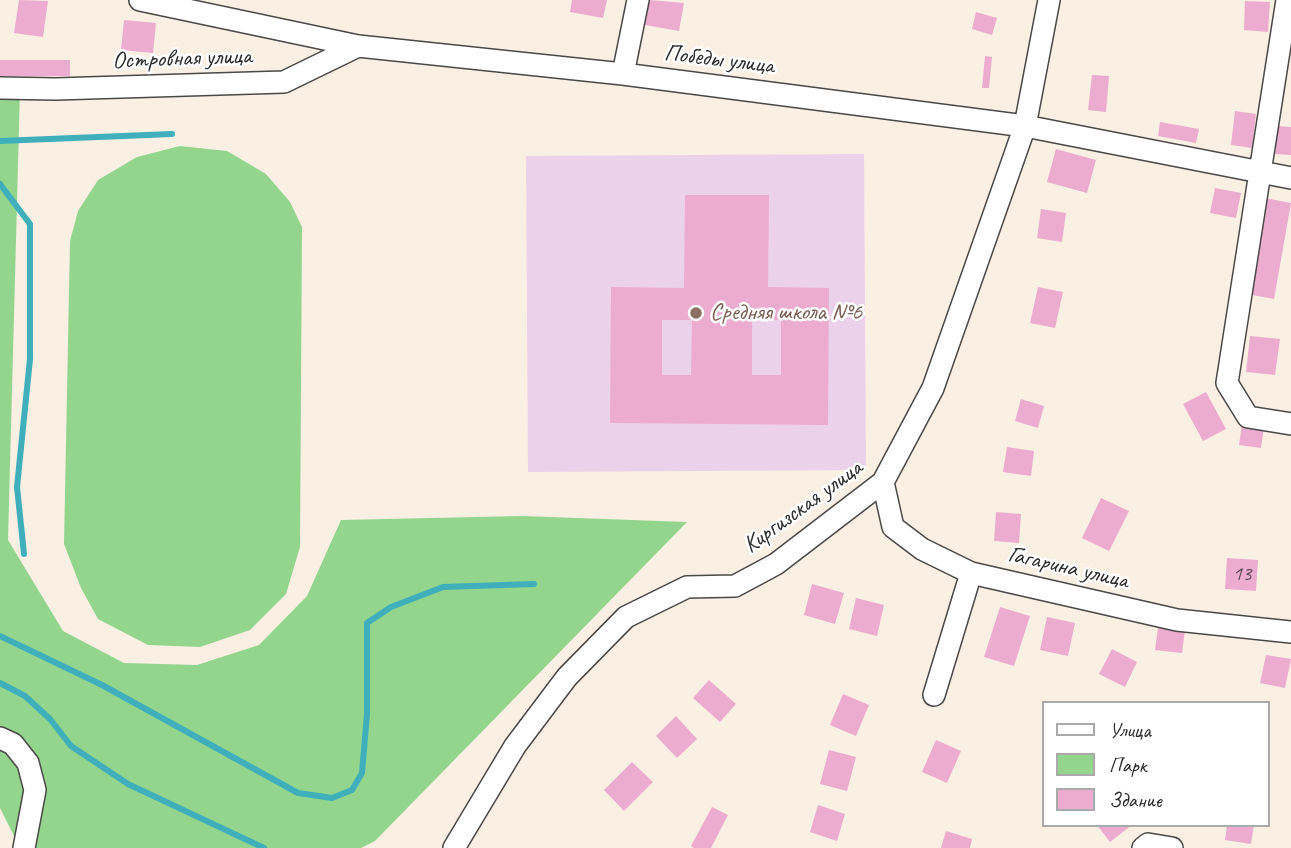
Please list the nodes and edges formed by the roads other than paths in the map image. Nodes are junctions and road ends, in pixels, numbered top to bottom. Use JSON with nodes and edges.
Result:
{"nodes":[{"id":1,"x":140,"y":0,"type":"edge"},
{"id":2,"x":638,"y":0,"type":"edge"},
{"id":3,"x":1049,"y":0,"type":"edge"},
{"id":4,"x":1287,"y":0,"type":"edge"},
{"id":5,"x":358,"y":46,"type":"junction"},
{"id":6,"x":623,"y":74,"type":"junction"},
{"id":7,"x":0,"y":88,"type":"edge"},
{"id":8,"x":1025,"y":126,"type":"junction"},
{"id":9,"x":1258,"y":171,"type":"junction"},
{"id":10,"x":1291,"y":177,"type":"edge"},
{"id":11,"x":1291,"y":424,"type":"edge"},
{"id":12,"x":883,"y":482,"type":"junction"},
{"id":13,"x":971,"y":573,"type":"junction"},
{"id":14,"x":1291,"y":632,"type":"edge"},
{"id":15,"x":934,"y":695,"type":"dead end"},
{"id":16,"x":0,"y":737,"type":"edge"},
{"id":17,"x":24,"y":848,"type":"edge"},
{"id":18,"x":454,"y":848,"type":"edge"},
{"id":19,"x":1143,"y":848,"type":"edge"},
{"id":20,"x":1172,"y":848,"type":"edge"}],
"edges":[{"from":1,"to":5,"type":"street","name":"Победы улица"},
{"from":2,"to":6,"type":"street"},
{"from":3,"to":8,"type":"street","name":"Киргизская улица"},
{"from":4,"to":9,"type":"street"},
{"from":5,"to":6,"type":"street","name":"Победы улица"},
{"from":5,"to":7,"type":"street","name":"Островная улица"},
{"from":6,"to":8,"type":"street","name":"Победы улица"},
{"from":8,"to":9,"type":"street","name":"Победы улица"},
{"from":8,"to":12,"type":"street","name":"Киргизская улица"},
{"from":9,"to":10,"type":"street","name":"Победы улица"},
{"from":9,"to":11,"type":"street"},
{"from":12,"to":13,"type":"street","name":"Гагарина улица"},
{"from":12,"to":18,"type":"street","name":"Киргизская улица"},
{"from":13,"to":14,"type":"street","name":"Гагарина улица"},
{"from":13,"to":15,"type":"street"},
{"from":16,"to":17,"type":"street"},
{"from":19,"to":20,"type":"street"}]}
